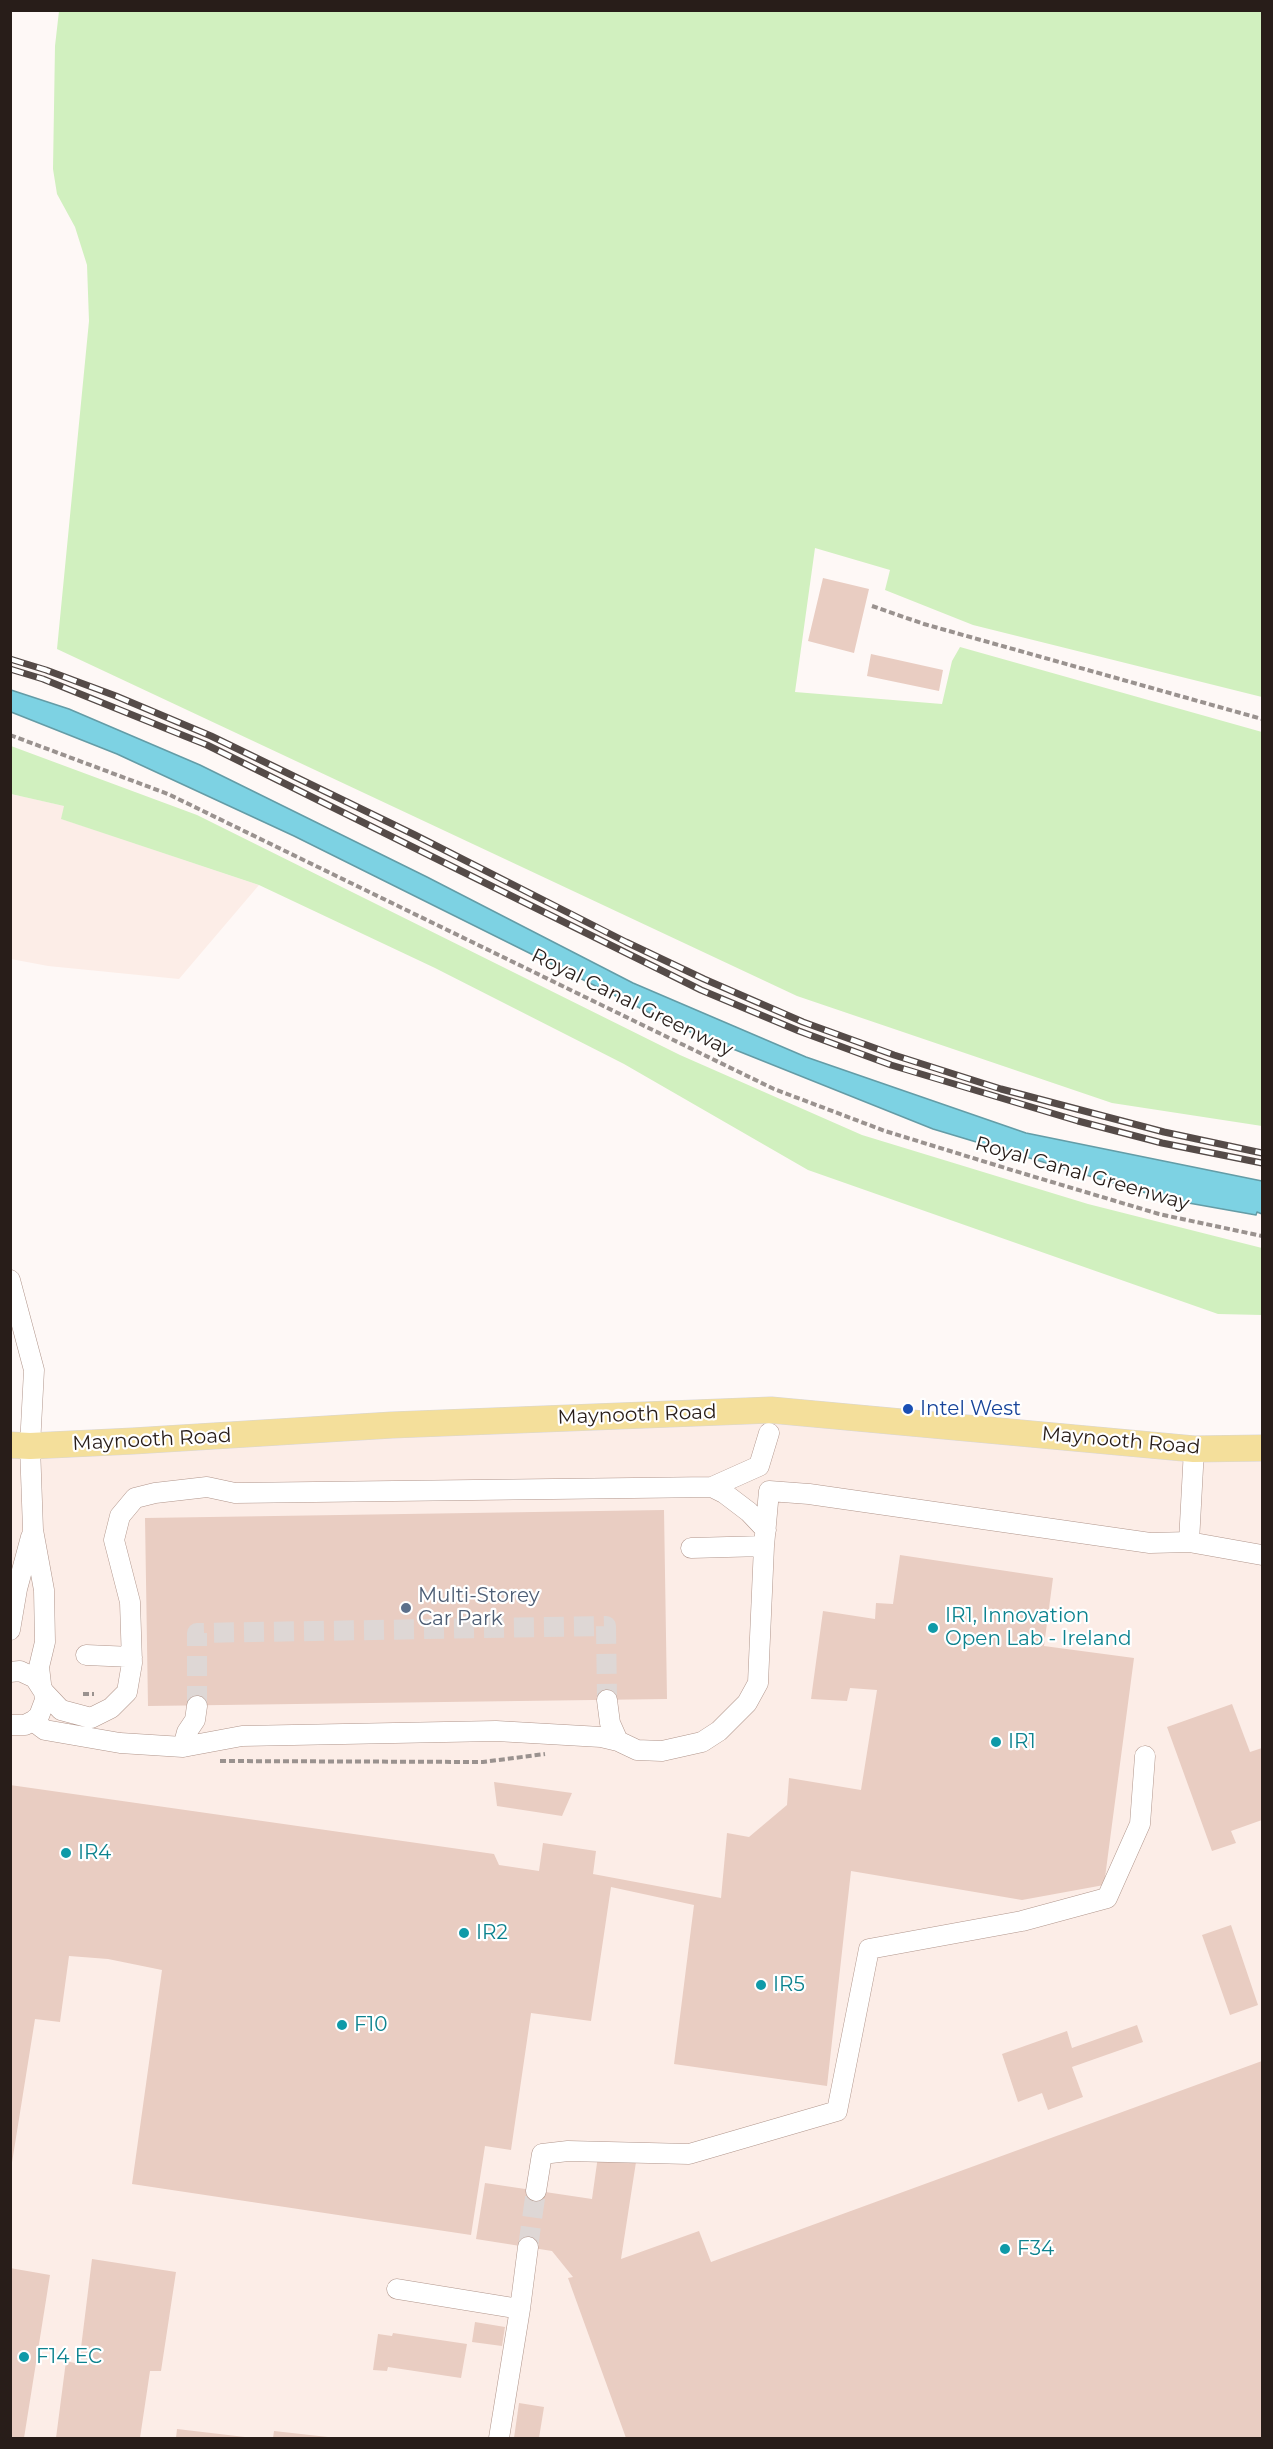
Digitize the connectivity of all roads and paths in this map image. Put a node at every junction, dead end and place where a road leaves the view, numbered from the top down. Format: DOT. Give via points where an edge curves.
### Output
graph roads {
  1 [pos="872,606"];
  2 [pos="1263,719"];
  3 [pos="10,735"];
  4 [pos="1263,1236"];
  5 [pos="10,1280"];
  6 [pos="20,1446"];
  7 [pos="1263,1448"];
  8 [pos="1194,1449"];
  9 [pos="712,1487"];
  10 [pos="769,1491"];
  11 [pos="33,1530"];
  12 [pos="765,1538"];
  13 [pos="1189,1542"];
  14 [pos="691,1548"];
  15 [pos="1263,1556"];
  16 [pos="10,1630"];
  17 [pos="86,1654"];
  18 [pos="132,1658"];
  19 [pos="10,1672"];
  20 [pos="43,1688"];
  21 [pos="607,1700"];
  22 [pos="197,1706"];
  23 [pos="33,1721"];
  24 [pos="10,1725"];
  25 [pos="618,1741"];
  26 [pos="183,1747"];
  27 [pos="1145,1756"];
  28 [pos="536,2191"];
  29 [pos="528,2247"];
  30 [pos="397,2289"];
  31 [pos="520,2309"];
  32 [pos="499,2439"];
  1 -- 2 [label="path"];
  3 -- 4 [label="path, Royal Canal Greenway" via="168,794 774,1089 885,1131 1159,1214"];
  5 -- 6 [label="street" via="34,1370"];
  6 -- 8 [label="main road, Maynooth Road" via="392,1425 771,1410"];
  6 -- 11 [label="street"];
  7 -- 8 [label="main road, Maynooth Road"];
  8 -- 13 [label="street"];
  9 -- 10 [label="street" via="759,1466 769,1427"];
  9 -- 12 [label="street" via="749,1512"];
  9 -- 18 [label="street" via="234,1493 207,1487 135,1498 120,1516 114,1540 130,1602"];
  10 -- 12 [label="street"];
  10 -- 13 [label="street" via="1150,1543"];
  11 -- 16 [label="street"];
  11 -- 20 [label="street" via="44,1590 45,1642 39,1667"];
  12 -- 14 [label="street"];
  12 -- 25 [label="street" via="758,1683 747,1703 719,1731 684,1748 637,1750"];
  13 -- 15 [label="street"];
  17 -- 18 [label="street"];
  18 -- 20 [label="street" via="127,1692 111,1708 91,1718 61,1710"];
  19 -- 20 [label="street" via="28,1673"];
  20 -- 23 [label="street" via="43,1708"];
  21 -- 25 [label="street" via="610,1723"];
  22 -- 26 [label="street"];
  23 -- 24 [label="street"];
  23 -- 26 [label="street" via="45,1730 120,1743"];
  25 -- 26 [label="street" via="495,1731 242,1736"];
  27 -- 28 [label="street" via="1140,1824 1107,1898 1022,1921 869,1949 837,2111 689,2154 542,2154"];
  29 -- 31 [label="street"];
  30 -- 31 [label="street"];
  31 -- 32 [label="street"];
}
